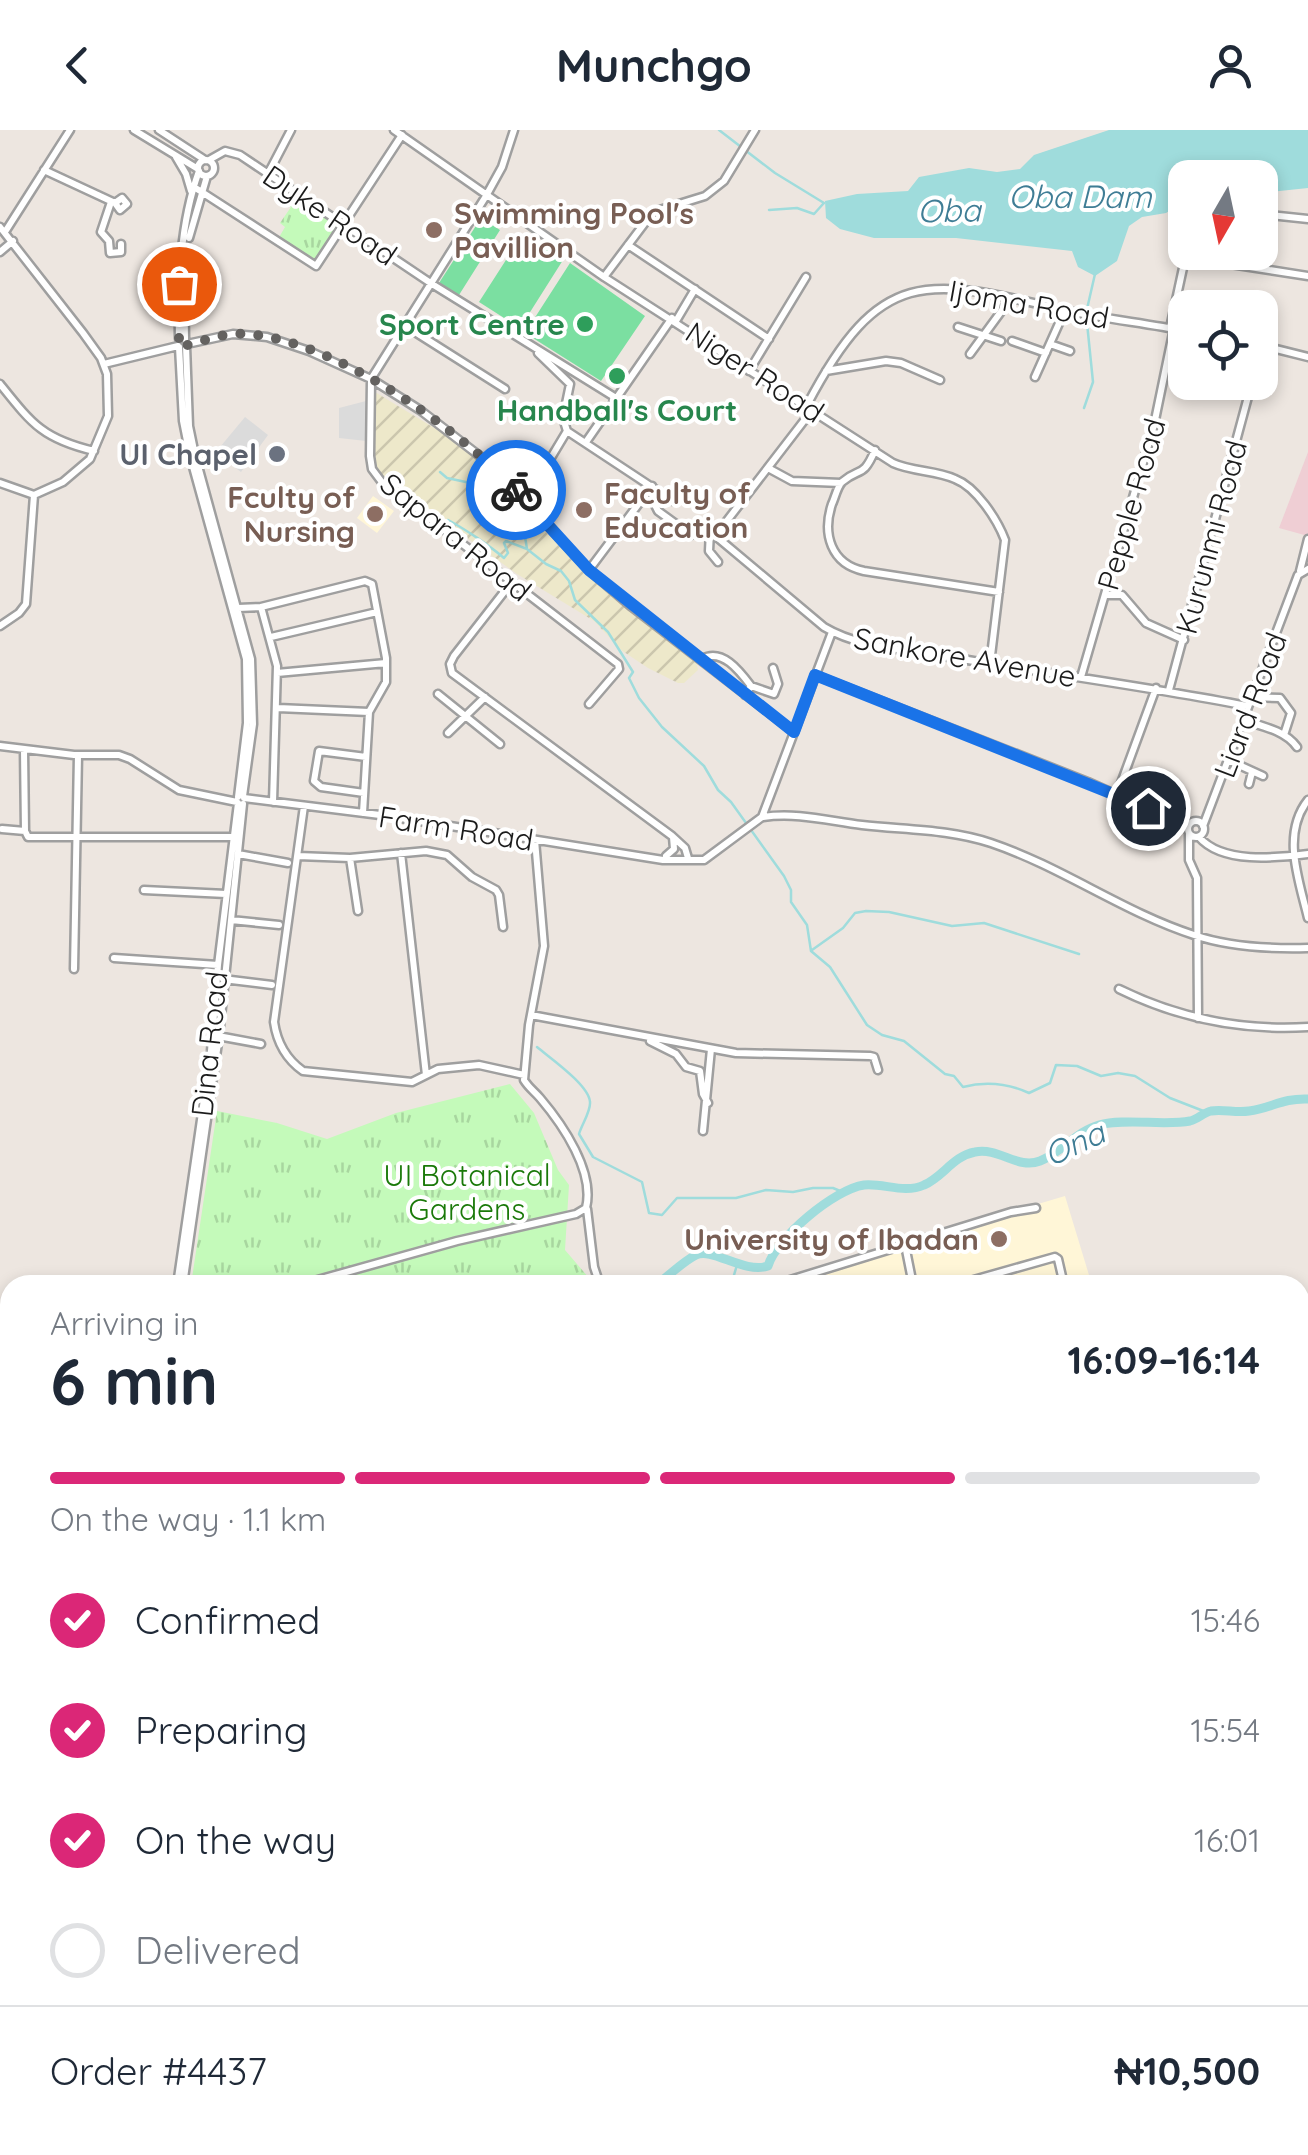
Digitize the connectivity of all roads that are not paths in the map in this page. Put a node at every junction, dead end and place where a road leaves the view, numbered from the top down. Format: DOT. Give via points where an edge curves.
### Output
graph roads {
  1 [pos="70,130"];
  2 [pos="134,130"];
  3 [pos="160,130"];
  4 [pos="291,130"];
  5 [pos="394,130"];
  6 [pos="514,130"];
  7 [pos="755,130"];
  8 [pos="402,135"];
  9 [pos="175,156"];
  10 [pos="209,162"];
  11 [pos="44,170"];
  12 [pos="199,170"];
  13 [pos="268,174"];
  14 [pos="208,176"];
  15 [pos="195,191"];
  16 [pos="486,196"];
  17 [pos="1278,216"];
  18 [pos="1308,220"];
  19 [pos="344,224"];
  20 [pos="2,229"];
  21 [pos="12,242"];
  22 [pos="121,244"];
  23 [pos="628,245"];
  24 [pos="0,252"];
  25 [pos="1273,270"];
  26 [pos="604,276"];
  27 [pos="1308,276"];
  28 [pos="806,277"];
  29 [pos="432,284"];
  30 [pos="695,289"];
  31 [pos="1012,297"];
  32 [pos="1065,310"];
  33 [pos="674,320"];
  34 [pos="404,325"];
  35 [pos="958,327"];
  36 [pos="1168,327"];
  37 [pos="985,336"];
  38 [pos="769,339"];
  39 [pos="1000,341"];
  40 [pos="1012,341"];
  41 [pos="182,343"];
  42 [pos="529,344"];
  43 [pos="1050,344"];
  44 [pos="1168,350"];
  45 [pos="1278,350"];
  46 [pos="1070,351"];
  47 [pos="1046,353"];
  48 [pos="970,354"];
  49 [pos="1308,356"];
  50 [pos="104,364"];
  51 [pos="749,371"];
  52 [pos="825,371"];
  53 [pos="1035,376"];
  54 [pos="370,379"];
  55 [pos="940,380"];
  56 [pos="0,384"];
  57 [pos="505,388"];
  58 [pos="616,398"];
  59 [pos="1247,400"];
  60 [pos="810,407"];
  61 [pos="568,431"];
  62 [pos="586,442"];
  63 [pos="874,450"];
  64 [pos="94,451"];
  65 [pos="768,468"];
  66 [pos="842,482"];
  67 [pos="0,483"];
  68 [pos="656,489"];
  69 [pos="34,495"];
  70 [pos="674,501"];
  71 [pos="538,509"];
  72 [pos="713,533"];
  73 [pos="1308,539"];
  74 [pos="718,562"];
  75 [pos="589,570"];
  76 [pos="1304,571"];
  77 [pos="512,583"];
  78 [pos="999,592"];
  79 [pos="1105,595"];
  80 [pos="261,606"];
  81 [pos="236,608"];
  82 [pos="377,612"];
  83 [pos="0,626"];
  84 [pos="832,632"];
  85 [pos="271,637"];
  86 [pos="1184,640"];
  87 [pos="702,659"];
  88 [pos="386,663"];
  89 [pos="990,664"];
  90 [pos="774,668"];
  91 [pos="277,673"];
  92 [pos="815,675"];
  93 [pos="1080,677"];
  94 [pos="751,686"];
  95 [pos="1156,688"];
  96 [pos="1168,690"];
  97 [pos="438,694"];
  98 [pos="745,695"];
  99 [pos="484,697"];
  100 [pos="1252,697"];
  101 [pos="589,704"];
  102 [pos="1247,706"];
  103 [pos="278,708"];
  104 [pos="369,712"];
  105 [pos="463,716"];
  106 [pos="1242,720"];
  107 [pos="794,732"];
  108 [pos="448,733"];
  109 [pos="1284,735"];
  110 [pos="500,744"];
  111 [pos="0,746"];
  112 [pos="1297,747"];
  113 [pos="24,750"];
  114 [pos="78,755"];
  115 [pos="366,757"];
  116 [pos="1228,760"];
  117 [pos="1252,772"];
  118 [pos="1263,776"];
  119 [pos="1249,784"];
  120 [pos="364,793"];
  121 [pos="1117,794"];
  122 [pos="771,797"];
  123 [pos="241,800"];
  124 [pos="1308,800"];
  125 [pos="273,802"];
  126 [pos="304,806"];
  127 [pos="768,807"];
  128 [pos="363,813"];
  129 [pos="783,814"];
  130 [pos="762,818"];
  131 [pos="1203,826"];
  132 [pos="2,830"];
  133 [pos="25,831"];
  134 [pos="1192,835"];
  135 [pos="672,836"];
  136 [pos="233,837"];
  137 [pos="76,839"];
  138 [pos="535,840"];
  139 [pos="238,854"];
  140 [pos="401,854"];
  141 [pos="1308,854"];
  142 [pos="712,855"];
  143 [pos="298,856"];
  144 [pos="666,856"];
  145 [pos="1294,856"];
  146 [pos="653,857"];
  147 [pos="350,858"];
  148 [pos="688,858"];
  149 [pos="288,863"];
  150 [pos="144,890"];
  151 [pos="226,894"];
  152 [pos="358,911"];
  153 [pos="1308,918"];
  154 [pos="230,920"];
  155 [pos="279,926"];
  156 [pos="503,927"];
  157 [pos="1197,936"];
  158 [pos="1308,948"];
  159 [pos="114,958"];
  160 [pos="218,965"];
  161 [pos="74,969"];
  162 [pos="224,979"];
  163 [pos="272,985"];
  164 [pos="1119,989"];
  165 [pos="531,1015"];
  166 [pos="1198,1018"];
  167 [pos="1308,1027"];
  168 [pos="216,1036"];
  169 [pos="644,1038"];
  170 [pos="261,1044"];
  171 [pos="711,1049"];
  172 [pos="878,1070"];
  173 [pos="426,1075"];
  174 [pos="524,1075"];
  175 [pos="708,1103"];
  176 [pos="703,1131"];
  177 [pos="586,1208"];
  178 [pos="1036,1208"];
  179 [pos="905,1245"];
  180 [pos="997,1274"];
  181 [pos="181,1275"];
  182 [pos="332,1275"];
  183 [pos="596,1275"];
  184 [pos="807,1275"];
  185 [pos="911,1275"];
  186 [pos="993,1275"];
  187 [pos="1062,1275"];
  1 -- 11 [label="street"];
  2 -- 9 [label="street"];
  3 -- 10 [label="street"];
  4 -- 13 [label="street"];
  5 -- 8 [label="street, Niger Road"];
  6 -- 16 [label="street"];
  7 -- 23 [label="street" via="724,181 704,196 653,212"];
  8 -- 16 [label="street, Niger Road"];
  8 -- 19 [label="street"];
  9 -- 12 [label="street"];
  9 -- 15 [label="street"];
  10 -- 12 [label="street"];
  10 -- 13 [label="street, Dyke Road" via="224,151"];
  10 -- 14 [label="street"];
  11 -- 20 [label="street"];
  11 -- 22 [label="street" via="113,202 101,232 110,252 121,252"];
  12 -- 14 [label="street"];
  12 -- 15 [label="street"];
  13 -- 19 [label="street, Dyke Road"];
  14 -- 15 [label="street"];
  15 -- 19 [label="street" via="313,266"];
  15 -- 41 [label="street"];
  16 -- 26 [label="street, Niger Road"];
  16 -- 29 [label="street"];
  17 -- 18 [label="street"];
  19 -- 29 [label="street, Dyke Road"];
  20 -- 21 [label="street"];
  21 -- 24 [label="street"];
  21 -- 50 [label="street"];
  23 -- 26 [label="street"];
  23 -- 30 [label="street"];
  25 -- 27 [label="street"];
  26 -- 33 [label="street, Niger Road"];
  28 -- 38 [label="street"];
  29 -- 34 [label="street"];
  29 -- 42 [label="street, Dyke Road"];
  30 -- 33 [label="street"];
  30 -- 38 [label="street"];
  31 -- 32 [label="street, Ijoma Road"];
  31 -- 37 [label="street"];
  31 -- 52 [label="street, Ijoma Road" via="938,287 910,291 869,315"];
  32 -- 36 [label="street, Ijoma Road"];
  32 -- 43 [label="street"];
  33 -- 51 [label="street, Niger Road"];
  33 -- 58 [label="street"];
  34 -- 54 [label="street"];
  34 -- 57 [label="street"];
  35 -- 37 [label="street"];
  37 -- 39 [label="street"];
  37 -- 48 [label="street"];
  38 -- 51 [label="street"];
  40 -- 47 [label="street"];
  41 -- 50 [label="street"];
  41 -- 54 [label="street" via="267,337"];
  41 -- 81 [label="street" via="190,456"];
  42 -- 58 [label="street"];
  42 -- 61 [label="street" via="570,384 563,423"];
  43 -- 46 [label="street"];
  43 -- 47 [label="street"];
  44 -- 79 [label="street, Pepple Road" via="1154,425"];
  45 -- 49 [label="street"];
  47 -- 53 [label="street"];
  50 -- 64 [label="street" via="109,410"];
  51 -- 60 [label="street, Niger Road"];
  52 -- 55 [label="street" via="901,362"];
  52 -- 60 [label="street, Ijoma Road"];
  54 -- 71 [label="street" via="477,452"];
  54 -- 77 [label="street, Sapara Road" via="374,472"];
  56 -- 64 [label="street" via="42,432"];
  58 -- 62 [label="street"];
  59 -- 86 [label="street, Kurunmi Road"];
  60 -- 63 [label="street, Niger Road"];
  60 -- 65 [label="street, Ijoma Road"];
  61 -- 62 [label="street"];
  61 -- 71 [label="street" via="534,486"];
  62 -- 68 [label="street"];
  63 -- 66 [label="street" via="868,466"];
  63 -- 78 [label="street, Niger Road" via="906,469 957,479 970,489 1005,540"];
  64 -- 69 [label="street" via="80,471"];
  65 -- 66 [label="street" via="792,481"];
  65 -- 72 [label="street, Ijoma Road"];
  66 -- 78 [label="street" via="826,523 844,564"];
  67 -- 69 [label="street"];
  68 -- 70 [label="street"];
  68 -- 72 [label="street" via="658,511 691,535 702,527"];
  68 -- 75 [label="street"];
  69 -- 83 [label="street" via="26,604"];
  71 -- 75 [label="street"];
  72 -- 74 [label="street" via="709,550"];
  72 -- 84 [label="street, Sankore Avenue"];
  73 -- 76 [label="street, Liard Road"];
  75 -- 87 [label="street"];
  76 -- 100 [label="street, Liard Road"];
  77 -- 99 [label="street" via="450,664 452,673"];
  77 -- 101 [label="street, Sapara Road" via="620,666"];
  78 -- 89 [label="street, Niger Road"];
  79 -- 86 [label="street" via="1122,595 1146,623"];
  79 -- 93 [label="street, Pepple Road"];
  80 -- 81 [label="street"];
  80 -- 82 [label="street" via="365,581 372,584"];
  80 -- 85 [label="street"];
  81 -- 123 [label="street" via="248,690"];
  82 -- 85 [label="street"];
  82 -- 88 [label="street"];
  84 -- 89 [label="street, Sankore Avenue"];
  84 -- 92 [label="street"];
  85 -- 91 [label="street"];
  86 -- 96 [label="street, Kurunmi Road"];
  87 -- 94 [label="street" via="719,655"];
  87 -- 98 [label="street"];
  88 -- 91 [label="street"];
  88 -- 104 [label="street" via="386,682"];
  89 -- 93 [label="street, Sankore Avenue"];
  90 -- 94 [label="street" via="774,694"];
  91 -- 103 [label="street"];
  92 -- 107 [label="street"];
  92 -- 121 [label="street"];
  93 -- 95 [label="street, Sankore Avenue"];
  94 -- 98 [label="street"];
  95 -- 96 [label="street, Sankore Avenue"];
  95 -- 121 [label="street"];
  96 -- 102 [label="street, Sankore Avenue"];
  97 -- 105 [label="street"];
  98 -- 107 [label="street"];
  99 -- 105 [label="street"];
  99 -- 135 [label="street"];
  100 -- 102 [label="street, Liard Road"];
  100 -- 109 [label="street" via="1286,704 1291,712"];
  102 -- 106 [label="street, Liard Road"];
  103 -- 104 [label="street"];
  103 -- 125 [label="street"];
  104 -- 115 [label="street"];
  105 -- 108 [label="street"];
  105 -- 110 [label="street"];
  106 -- 109 [label="street"];
  106 -- 116 [label="street, Liard Road"];
  107 -- 122 [label="street"];
  109 -- 112 [label="street"];
  111 -- 113 [label="street"];
  113 -- 114 [label="street"];
  113 -- 133 [label="street"];
  114 -- 123 [label="street" via="130,759 179,790"];
  114 -- 137 [label="street"];
  115 -- 120 [label="street"];
  115 -- 120 [label="street" via="319,751 314,781"];
  116 -- 117 [label="street"];
  116 -- 131 [label="street, Liard Road"];
  117 -- 118 [label="street"];
  117 -- 119 [label="street"];
  120 -- 128 [label="street"];
  121 -- 134 [label="street"];
  122 -- 127 [label="street"];
  122 -- 129 [label="street"];
  123 -- 125 [label="street, Farm Road"];
  123 -- 136 [label="street, Dina Road"];
  123 -- 139 [label="street, Dina Road"];
  124 -- 145 [label="street" via="1297,820"];
  125 -- 126 [label="street, Farm Road"];
  126 -- 128 [label="street, Farm Road"];
  126 -- 143 [label="street"];
  127 -- 129 [label="street"];
  127 -- 130 [label="street"];
  128 -- 138 [label="street, Farm Road"];
  129 -- 130 [label="street"];
  129 -- 157 [label="street" via="990,843"];
  130 -- 142 [label="street"];
  131 -- 134 [label="street, Liard Road"];
  131 -- 134 [label="street" via="1194,822"];
  132 -- 133 [label="street"];
  133 -- 137 [label="street"];
  134 -- 145 [label="street" via="1229,853"];
  134 -- 157 [label="street"];
  135 -- 144 [label="street" via="674,849"];
  135 -- 148 [label="street"];
  136 -- 137 [label="street"];
  136 -- 151 [label="street, Dina Road"];
  137 -- 161 [label="street"];
  138 -- 146 [label="street, Farm Road"];
  138 -- 165 [label="street" via="544,946"];
  139 -- 149 [label="street"];
  139 -- 154 [label="street, Dina Road"];
  140 -- 147 [label="street"];
  140 -- 156 [label="street" via="426,851 456,861 496,890"];
  140 -- 173 [label="street"];
  141 -- 145 [label="street"];
  142 -- 146 [label="street, Farm Road" via="694,862"];
  142 -- 148 [label="street, Farm Road"];
  143 -- 147 [label="street"];
  143 -- 173 [label="street" via="274,1022 282,1049 303,1071 412,1082"];
  144 -- 146 [label="street, Farm Road"];
  144 -- 148 [label="street, Farm Road"];
  145 -- 153 [label="street"];
  147 -- 152 [label="street"];
  150 -- 151 [label="street"];
  151 -- 160 [label="street, Dina Road"];
  154 -- 155 [label="street"];
  154 -- 162 [label="street, Dina Road"];
  157 -- 158 [label="street"];
  157 -- 166 [label="street"];
  159 -- 160 [label="street"];
  160 -- 168 [label="street, Dina Road"];
  162 -- 163 [label="street"];
  162 -- 168 [label="street, Dina Road"];
  164 -- 166 [label="street"];
  165 -- 169 [label="street"];
  165 -- 174 [label="street"];
  166 -- 167 [label="street"];
  168 -- 170 [label="street"];
  168 -- 181 [label="street, Dina Road"];
  169 -- 171 [label="street"];
  169 -- 175 [label="street" via="700,1071"];
  171 -- 172 [label="street" via="870,1056"];
  171 -- 175 [label="street"];
  173 -- 174 [label="street" via="479,1065"];
  174 -- 177 [label="street" via="578,1158 589,1189"];
  175 -- 176 [label="street"];
  177 -- 182 [label="street"];
  177 -- 183 [label="street"];
  178 -- 179 [label="street"];
  179 -- 184 [label="street"];
  179 -- 185 [label="street"];
  180 -- 186 [label="street"];
  180 -- 187 [label="street" via="1055,1258"];
}
